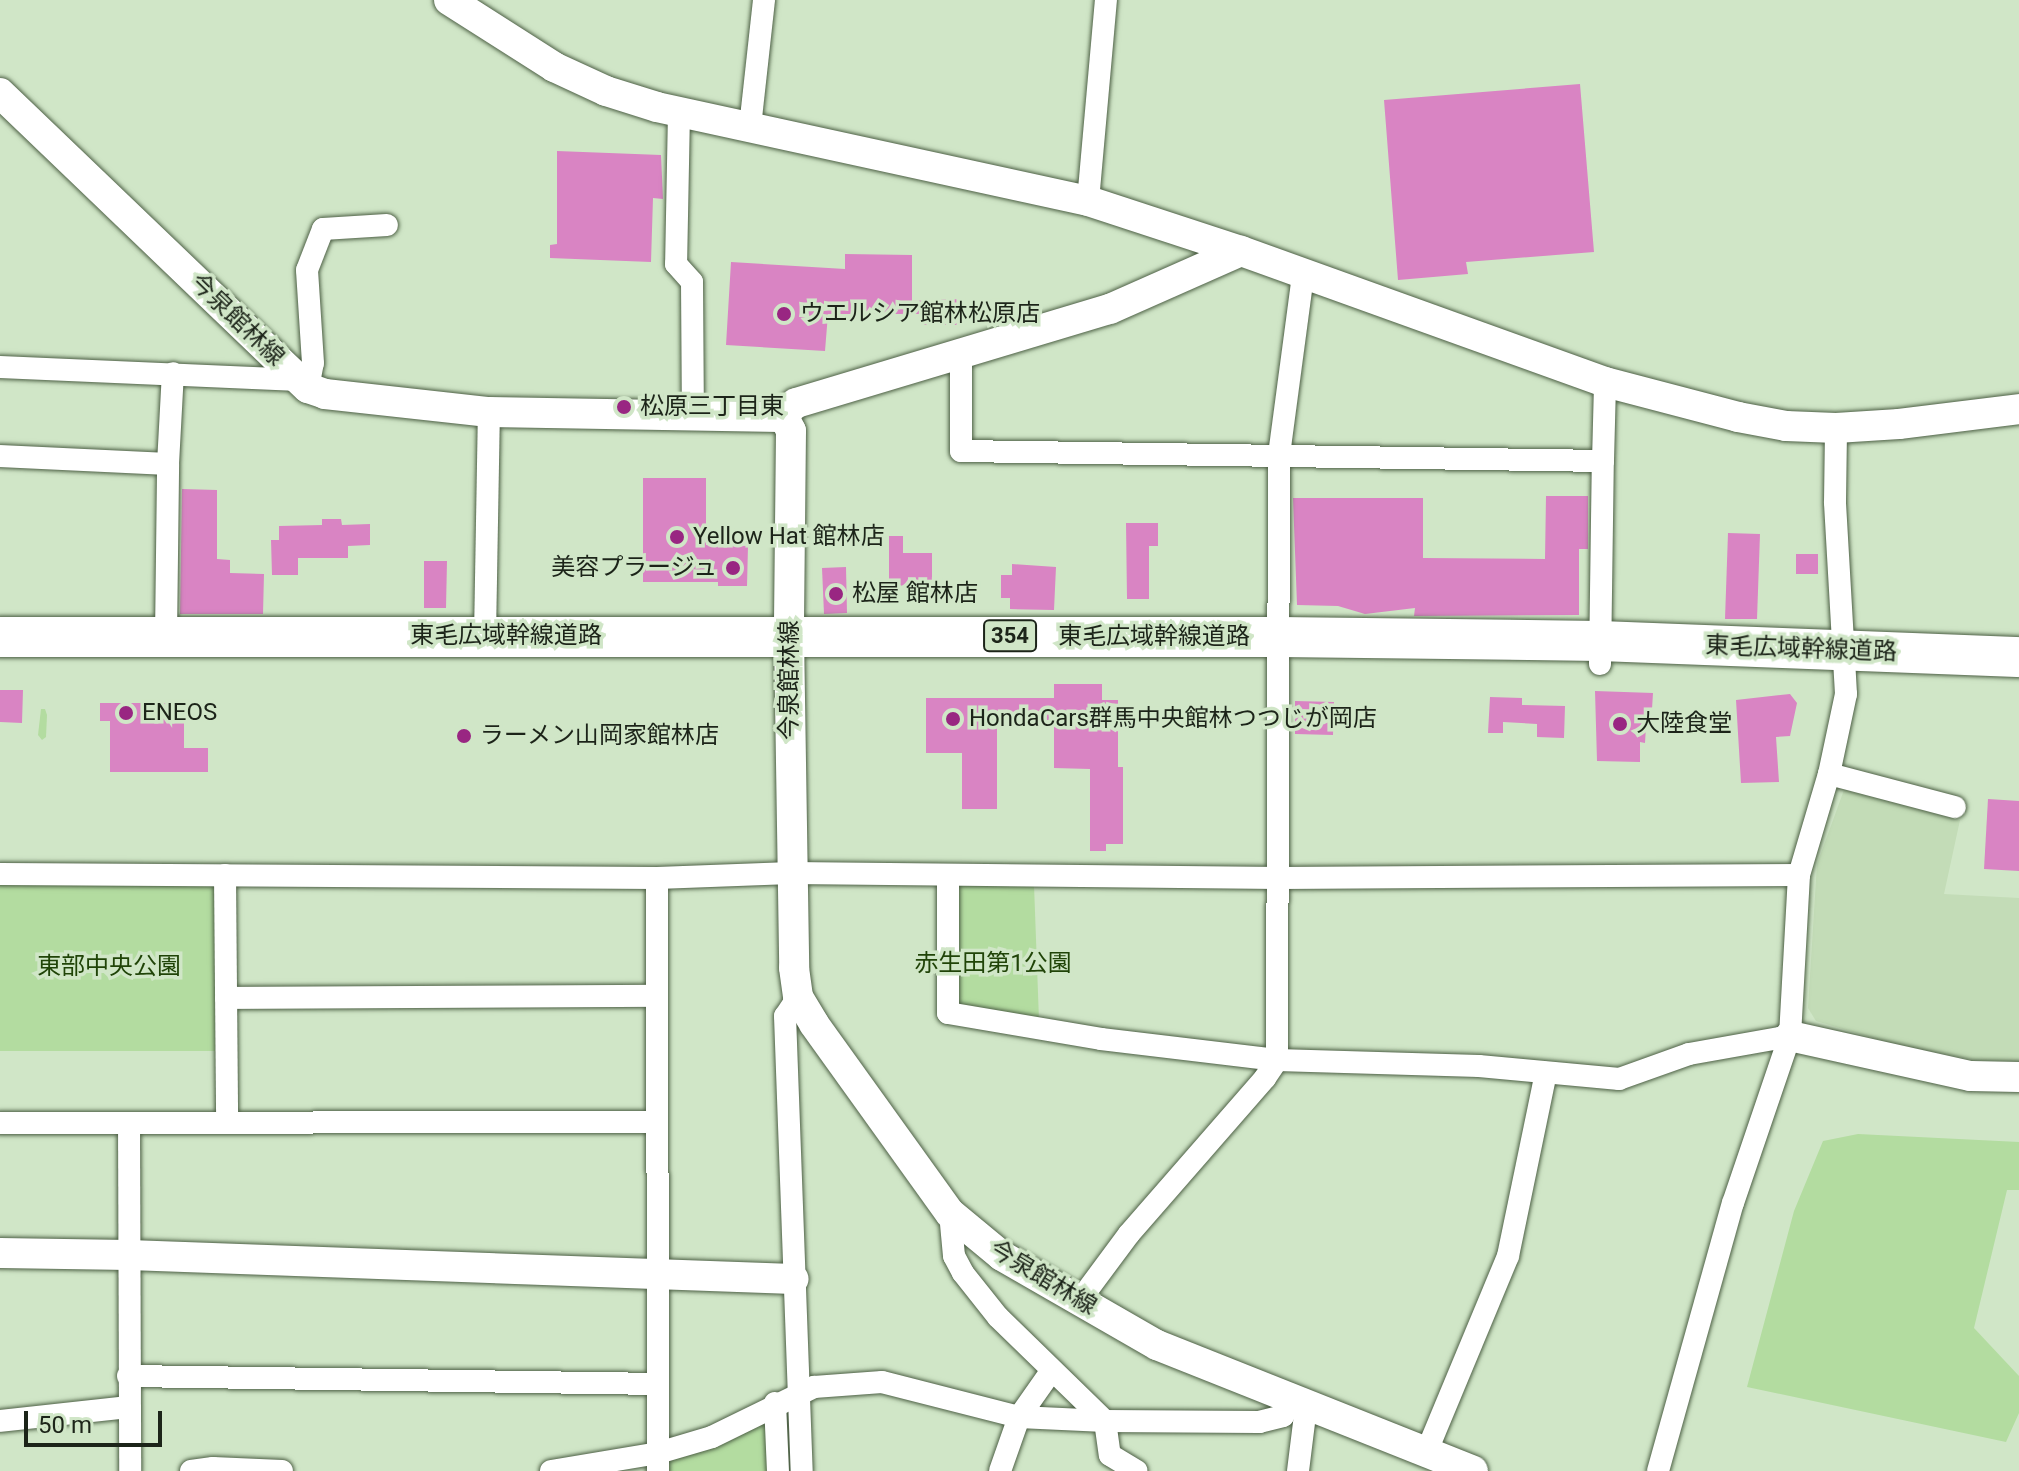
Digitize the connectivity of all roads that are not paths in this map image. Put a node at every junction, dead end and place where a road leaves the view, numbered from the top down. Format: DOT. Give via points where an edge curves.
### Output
graph roads {
  1 [pos="449,0"];
  2 [pos="764,0"];
  3 [pos="1106,0"];
  4 [pos="0,93"];
  5 [pos="679,112"];
  6 [pos="750,127"];
  7 [pos="1088,201"];
  8 [pos="387,225"];
  9 [pos="1241,251"];
  10 [pos="1303,275"];
  11 [pos="961,352"];
  12 [pos="0,367"];
  13 [pos="173,373"];
  14 [pos="1605,382"];
  15 [pos="303,384"];
  16 [pos="2019,409"];
  17 [pos="489,412"];
  18 [pos="693,417"];
  19 [pos="780,417"];
  20 [pos="1836,428"];
  21 [pos="1279,455"];
  22 [pos="0,456"];
  23 [pos="1603,461"];
  24 [pos="168,464"];
  25 [pos="485,636"];
  26 [pos="0,637"];
  27 [pos="166,637"];
  28 [pos="789,648"];
  29 [pos="1279,649"];
  30 [pos="1600,653"];
  31 [pos="2019,657"];
  32 [pos="0,661"];
  33 [pos="1844,661"];
  34 [pos="2019,679"];
  35 [pos="1829,774"];
  36 [pos="1955,807"];
  37 [pos="791,873"];
  38 [pos="0,874"];
  39 [pos="225,875"];
  40 [pos="1799,875"];
  41 [pos="948,877"];
  42 [pos="657,878"];
  43 [pos="1279,878"];
  44 [pos="657,996"];
  45 [pos="798,997"];
  46 [pos="226,998"];
  47 [pos="1790,1036"];
  48 [pos="1277,1060"];
  49 [pos="1546,1073"];
  50 [pos="2019,1077"];
  51 [pos="227,1121"];
  52 [pos="657,1122"];
  53 [pos="0,1123"];
  54 [pos="129,1123"];
  55 [pos="950,1213"];
  56 [pos="0,1253"];
  57 [pos="129,1255"];
  58 [pos="658,1272"];
  59 [pos="794,1279"];
  60 [pos="1080,1300"];
  61 [pos="1052,1370"];
  62 [pos="128,1376"];
  63 [pos="658,1384"];
  64 [pos="798,1394"];
  65 [pos="775,1403"];
  66 [pos="1298,1404"];
  67 [pos="129,1407"];
  68 [pos="1019,1417"];
  69 [pos="0,1421"];
  70 [pos="1105,1421"];
  71 [pos="1426,1453"];
  72 [pos="658,1462"];
  73 [pos="130,1471"];
  74 [pos="191,1471"];
  75 [pos="282,1471"];
  76 [pos="551,1471"];
  77 [pos="778,1471"];
  78 [pos="802,1471"];
  79 [pos="1000,1471"];
  80 [pos="1137,1471"];
  81 [pos="1298,1471"];
  82 [pos="1473,1471"];
  83 [pos="1658,1471"];
  1 -- 5 [label="street" via="554,67 606,91"];
  2 -- 6 [label="street"];
  3 -- 7 [label="street"];
  4 -- 15 [label="street, 今泉館林線"];
  5 -- 6 [label="street"];
  5 -- 18 [label="street" via="676,264 692,282"];
  6 -- 7 [label="street"];
  7 -- 9 [label="street"];
  8 -- 15 [label="street" via="323,229 307,270 313,363"];
  9 -- 10 [label="street"];
  9 -- 11 [label="street" via="1110,309"];
  10 -- 14 [label="street"];
  10 -- 21 [label="street"];
  11 -- 19 [label="street" via="796,403"];
  11 -- 21 [label="street" via="961,451"];
  12 -- 13 [label="street"];
  13 -- 15 [label="street"];
  13 -- 24 [label="street"];
  14 -- 20 [label="street" via="1738,417"];
  14 -- 23 [label="street"];
  15 -- 17 [label="street" via="325,394"];
  16 -- 20 [label="street"];
  17 -- 18 [label="street"];
  17 -- 25 [label="street"];
  18 -- 19 [label="street"];
  19 -- 28 [label="street, 今泉館林線" via="791,431"];
  20 -- 33 [label="street"];
  21 -- 23 [label="street"];
  21 -- 29 [label="street"];
  22 -- 24 [label="street"];
  23 -- 30 [label="street"];
  24 -- 27 [label="street"];
  25 -- 27 [label="highway, 東毛広域幹線道路 / 354"];
  25 -- 28 [label="highway, 東毛広域幹線道路 / 354"];
  26 -- 27 [label="highway, 東毛広域幹線道路 / 354"];
  28 -- 29 [label="highway, 東毛広域幹線道路 / 354"];
  28 -- 32 [label="highway, 東毛広域幹線道路 / 354"];
  28 -- 37 [label="street, 今泉館林線"];
  29 -- 30 [label="highway, 東毛広域幹線道路 / 354"];
  29 -- 43 [label="street"];
  30 -- 33 [label="highway, 東毛広域幹線道路 / 354"];
  31 -- 33 [label="highway, 東毛広域幹線道路 / 354"];
  33 -- 34 [label="highway, 東毛広域幹線道路 / 354"];
  33 -- 35 [label="street"];
  35 -- 36 [label="street"];
  35 -- 40 [label="street"];
  37 -- 41 [label="street"];
  37 -- 42 [label="street"];
  37 -- 45 [label="street, 今泉館林線"];
  38 -- 39 [label="street"];
  39 -- 42 [label="street"];
  39 -- 46 [label="street"];
  40 -- 43 [label="street"];
  40 -- 47 [label="street"];
  41 -- 43 [label="street"];
  41 -- 48 [label="street" via="948,1013 1101,1039"];
  42 -- 44 [label="street"];
  43 -- 48 [label="street"];
  44 -- 46 [label="street"];
  44 -- 52 [label="street"];
  45 -- 55 [label="street, 今泉館林線"];
  45 -- 59 [label="street" via="785,1016"];
  46 -- 51 [label="street"];
  47 -- 49 [label="street" via="1689,1054 1619,1079"];
  47 -- 50 [label="street" via="1971,1076"];
  47 -- 83 [label="street" via="1733,1203"];
  48 -- 49 [label="street"];
  48 -- 60 [label="street" via="1129,1234"];
  49 -- 71 [label="street" via="1508,1256"];
  51 -- 52 [label="street"];
  51 -- 54 [label="street"];
  52 -- 58 [label="street"];
  53 -- 54 [label="street"];
  54 -- 57 [label="street"];
  55 -- 60 [label="street, 今泉館林線" via="1002,1256"];
  55 -- 61 [label="street" via="954,1256 963,1273"];
  56 -- 57 [label="street"];
  57 -- 58 [label="street"];
  57 -- 62 [label="street"];
  58 -- 59 [label="street"];
  58 -- 63 [label="street"];
  59 -- 64 [label="street"];
  60 -- 66 [label="street, 今泉館林線" via="1157,1345"];
  61 -- 68 [label="street"];
  61 -- 70 [label="street"];
  62 -- 63 [label="street"];
  62 -- 67 [label="street"];
  63 -- 72 [label="street"];
  64 -- 65 [label="street"];
  64 -- 68 [label="street" via="814,1387 882,1382"];
  64 -- 78 [label="street"];
  65 -- 72 [label="street"];
  65 -- 77 [label="street"];
  66 -- 70 [label="street" via="1283,1416 1259,1422"];
  66 -- 71 [label="street, 今泉館林線"];
  66 -- 81 [label="street"];
  67 -- 69 [label="street"];
  67 -- 73 [label="street"];
  68 -- 70 [label="street"];
  68 -- 79 [label="street"];
  70 -- 80 [label="street" via="1110,1455"];
  71 -- 82 [label="street, 今泉館林線"];
  72 -- 76 [label="street"];
  74 -- 75 [label="street"];
}
